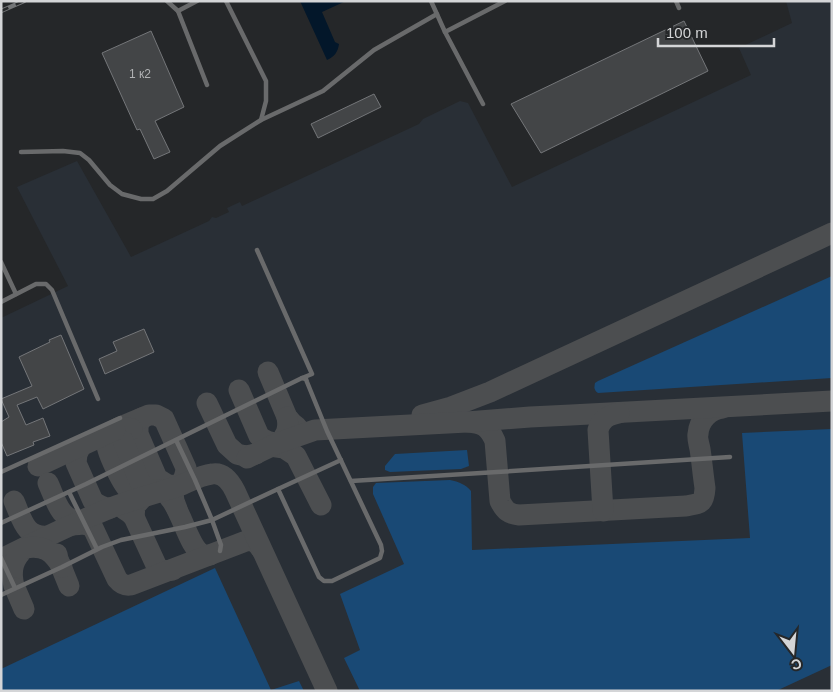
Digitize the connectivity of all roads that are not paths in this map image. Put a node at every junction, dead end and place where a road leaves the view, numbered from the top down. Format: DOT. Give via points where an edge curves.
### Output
graph roads {
  1 [pos="166,1"];
  2 [pos="197,1"];
  3 [pos="226,1"];
  4 [pos="431,1"];
  5 [pos="505,1"];
  6 [pos="676,1"];
  7 [pos="679,8"];
  8 [pos="178,11"];
  9 [pos="437,14"];
  10 [pos="445,32"];
  11 [pos="207,86"];
  12 [pos="483,104"];
  13 [pos="261,120"];
  14 [pos="21,152"];
  15 [pos="257,250"];
  16 [pos="1,262"];
  17 [pos="16,294"];
  18 [pos="1,302"];
  19 [pos="302,378"];
  20 [pos="98,399"];
  21 [pos="120,418"];
  22 [pos="176,440"];
  23 [pos="730,457"];
  24 [pos="341,460"];
  25 [pos="1,472"];
  26 [pos="351,480"];
  27 [pos="278,489"];
  28 [pos="69,492"];
  29 [pos="212,520"];
  30 [pos="1,523"];
  31 [pos="97,549"];
  32 [pos="220,551"];
  33 [pos="1,558"];
  34 [pos="15,588"];
  35 [pos="1,595"];
  1 -- 8 [label="lane"];
  2 -- 8 [label="lane"];
  3 -- 13 [label="lane" via="266,81"];
  4 -- 9 [label="lane"];
  5 -- 10 [label="lane"];
  6 -- 7 [label="lane"];
  8 -- 11 [label="lane"];
  9 -- 10 [label="lane"];
  9 -- 13 [label="lane" via="374,50 323,91"];
  10 -- 12 [label="lane"];
  13 -- 14 [label="lane" via="220,146 153,199 122,194 110,186 80,152"];
  15 -- 19 [label="lane" via="312,374"];
  16 -- 17 [label="lane"];
  17 -- 18 [label="lane"];
  17 -- 20 [label="lane" via="36,284 46,284 52,290"];
  19 -- 22 [label="lane"];
  19 -- 24 [label="lane" via="306,379"];
  21 -- 25 [label="lane"];
  22 -- 28 [label="lane"];
  22 -- 29 [label="lane"];
  23 -- 26 [label="lane"];
  24 -- 26 [label="lane"];
  24 -- 27 [label="lane"];
  26 -- 27 [label="lane" via="382,551 380,558 332,581 319,577"];
  27 -- 29 [label="lane"];
  28 -- 30 [label="lane"];
  28 -- 31 [label="lane"];
  29 -- 31 [label="lane" via="121,540"];
  29 -- 32 [label="lane"];
  31 -- 34 [label="lane"];
  33 -- 34 [label="lane"];
  34 -- 35 [label="lane"];
}
